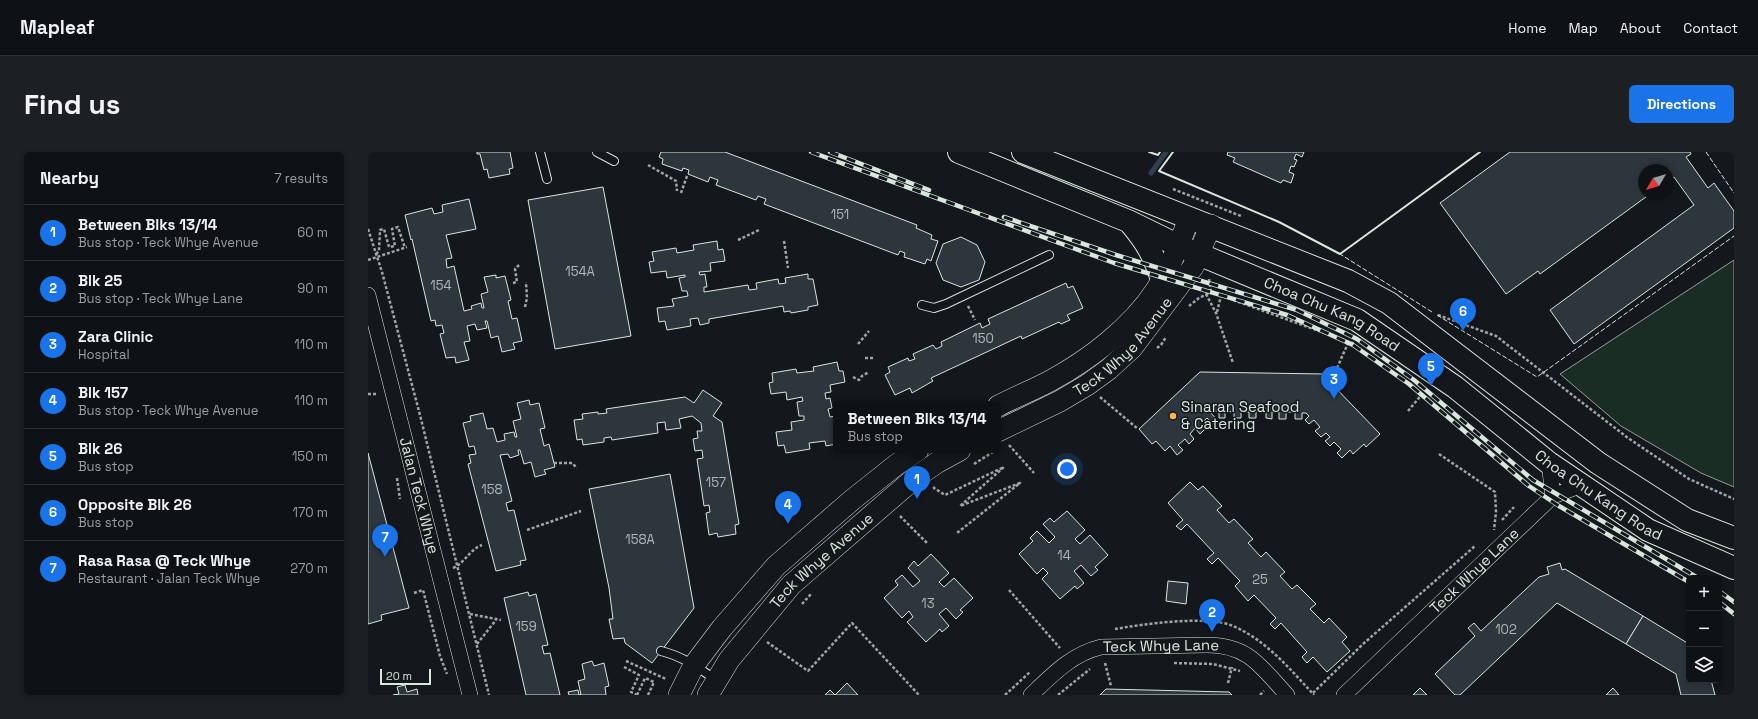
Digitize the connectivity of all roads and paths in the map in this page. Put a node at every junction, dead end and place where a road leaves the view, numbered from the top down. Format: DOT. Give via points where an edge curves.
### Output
graph roads {
  1 [pos="540,152"];
  2 [pos="597,152"];
  3 [pos="959,152"];
  4 [pos="1023,152"];
  5 [pos="614,161"];
  6 [pos="648,165"];
  7 [pos="687,176"];
  8 [pos="547,179"];
  9 [pos="677,191"];
  10 [pos="681,193"];
  11 [pos="1189,218"];
  12 [pos="1128,221"];
  13 [pos="1211,225"];
  14 [pos="368,229"];
  15 [pos="759,230"];
  16 [pos="738,240"];
  17 [pos="784,241"];
  18 [pos="1179,246"];
  19 [pos="1200,253"];
  20 [pos="376,255"];
  21 [pos="1049,255"];
  22 [pos="368,260"];
  23 [pos="519,265"];
  24 [pos="788,268"];
  25 [pos="1162,279"];
  26 [pos="526,282"];
  27 [pos="513,283"];
  28 [pos="1211,292"];
  29 [pos="1206,294"];
  30 [pos="368,295"];
  31 [pos="1221,296"];
  32 [pos="922,304"];
  33 [pos="525,307"];
  34 [pos="1216,313"];
  35 [pos="1433,313"];
  36 [pos="869,331"];
  37 [pos="1349,340"];
  38 [pos="858,344"];
  39 [pos="1355,344"];
  40 [pos="865,358"];
  41 [pos="873,358"];
  42 [pos="1233,362"];
  43 [pos="1337,368"];
  44 [pos="869,372"];
  45 [pos="854,378"];
  46 [pos="1423,393"];
  47 [pos="368,394"];
  48 [pos="382,394"];
  49 [pos="1105,401"];
  50 [pos="1001,405"];
  51 [pos="1408,411"];
  52 [pos="1138,429"];
  53 [pos="1001,430"];
  54 [pos="1012,449"];
  55 [pos="914,453"];
  56 [pos="954,453"];
  57 [pos="1439,454"];
  58 [pos="1549,462"];
  59 [pos="554,463"];
  60 [pos="577,468"];
  61 [pos="1034,473"];
  62 [pos="1582,485"];
  63 [pos="934,488"];
  64 [pos="1553,496"];
  65 [pos="1734,499"];
  66 [pos="1514,507"];
  67 [pos="904,510"];
  68 [pos="581,511"];
  69 [pos="527,530"];
  70 [pos="1494,530"];
  71 [pos="957,533"];
  72 [pos="1488,534"];
  73 [pos="1734,538"];
  74 [pos="927,543"];
  75 [pos="1478,543"];
  76 [pos="482,545"];
  77 [pos="458,566"];
  78 [pos="1734,568"];
  79 [pos="439,574"];
  80 [pos="1009,590"];
  81 [pos="814,592"];
  82 [pos="414,593"];
  83 [pos="798,608"];
  84 [pos="470,614"];
  85 [pos="496,620"];
  86 [pos="501,620"];
  87 [pos="765,640"];
  88 [pos="477,644"];
  89 [pos="661,652"];
  90 [pos="1068,660"];
  91 [pos="626,661"];
  92 [pos="1105,662"];
  93 [pos="1109,662"];
  94 [pos="1167,663"];
  95 [pos="1099,664"];
  96 [pos="694,665"];
  97 [pos="624,667"];
  98 [pos="1093,667"];
  99 [pos="1231,668"];
  100 [pos="1242,672"];
  101 [pos="447,676"];
  102 [pos="1228,683"];
  103 [pos="1111,686"];
  104 [pos="1258,687"];
  105 [pos="674,688"];
  106 [pos="713,688"];
  107 [pos="1313,693"];
  108 [pos="470,695"];
  109 [pos="489,695"];
  110 [pos="637,695"];
  111 [pos="648,695"];
  112 [pos="919,695"];
  113 [pos="1031,695"];
  114 [pos="1058,695"];
  115 [pos="1266,695"];
  116 [pos="1287,695"];
  117 [pos="1344,695"];
  1 -- 8 [label="lane"];
  2 -- 5 [label="lane"];
  3 -- 12 [label="main road, Choa Chu Kang Road"];
  4 -- 11 [label="main road, Choa Chu Kang Road"];
  6 -- 9 [label="path" via="676,181"];
  7 -- 10 [label="path"];
  11 -- 13 [label="main road, Choa Chu Kang Road"];
  11 -- 18 [label="main road, Teck Whye Avenue"];
  12 -- 18 [label="main road, Choa Chu Kang Road"];
  12 -- 25 [label="main road" via="1146,242"];
  13 -- 19 [label="main road, Teck Whye Avenue"];
  13 -- 73 [label="main road, Choa Chu Kang Road" via="1348,281 1389,303 1598,463 1687,520"];
  14 -- 20 [label="path"];
  15 -- 16 [label="path"];
  17 -- 24 [label="path"];
  18 -- 19 [label="main road, Choa Chu Kang Road"];
  18 -- 25 [label="main road, Teck Whye Avenue"];
  19 -- 53 [label="main road, Teck Whye Avenue" via="1164,307 1136,343 1114,364 1074,393"];
  19 -- 58 [label="main road, Choa Chu Kang Road" via="1357,320 1455,387"];
  20 -- 20 [label="path" via="379,251 380,230 384,229 389,247 395,246 392,228 398,227 406,248"];
  20 -- 22 [label="path"];
  20 -- 77 [label="path"];
  21 -- 32 [label="lane" via="946,304 934,308"];
  23 -- 27 [label="path" via="515,268 517,282"];
  25 -- 50 [label="main road, Teck Whye Avenue" via="1156,291 1138,313 1096,352 1049,382"];
  26 -- 33 [label="path"];
  28 -- 31 [label="path"];
  29 -- 34 [label="path"];
  30 -- 79 [label="street, Jalan Teck Whye"];
  31 -- 34 [label="path"];
  31 -- 37 [label="path"];
  34 -- 42 [label="path"];
  35 -- 65 [label="path" via="1496,336 1628,438 1689,479"];
  36 -- 38 [label="path"];
  37 -- 39 [label="path"];
  37 -- 43 [label="path"];
  40 -- 41 [label="path"];
  44 -- 45 [label="path" via="859,380"];
  46 -- 51 [label="path"];
  47 -- 48 [label="path"];
  49 -- 52 [label="path"];
  54 -- 61 [label="path"];
  55 -- 96 [label="main road, Teck Whye Avenue" via="852,500 776,566 722,628"];
  56 -- 106 [label="main road, Teck Whye Avenue" via="916,477 791,585 729,660"];
  57 -- 70 [label="path" via="1495,492"];
  58 -- 62 [label="main road, Choa Chu Kang Road"];
  58 -- 64 [label="street"];
  59 -- 60 [label="path" via="572,463"];
  62 -- 64 [label="street, Teck Whye Lane"];
  62 -- 78 [label="main road, Choa Chu Kang Road" via="1648,530"];
  63 -- 71 [label="path" via="945,495 1004,467 960,506 1020,483"];
  64 -- 117 [label="street, Teck Whye Lane"];
  66 -- 70 [label="path"];
  67 -- 74 [label="path" via="898,514"];
  68 -- 69 [label="path"];
  70 -- 72 [label="path"];
  75 -- 107 [label="path" via="1363,644"];
  76 -- 77 [label="path" via="471,551"];
  77 -- 79 [label="path"];
  77 -- 84 [label="path"];
  79 -- 108 [label="street, Jalan Teck Whye"];
  80 -- 90 [label="path"];
  81 -- 83 [label="path"];
  82 -- 101 [label="path" via="423,590"];
  84 -- 85 [label="path"];
  84 -- 88 [label="path"];
  85 -- 86 [label="path"];
  85 -- 88 [label="path"];
  87 -- 112 [label="path" via="808,671 852,623"];
  88 -- 109 [label="path"];
  89 -- 96 [label="lane"];
  90 -- 113 [label="street, Teck Whye Lane"];
  90 -- 116 [label="street, Teck Whye Lane" via="1101,647 1224,645 1252,658"];
  91 -- 105 [label="path"];
  92 -- 93 [label="path"];
  92 -- 95 [label="path"];
  92 -- 103 [label="path"];
  94 -- 99 [label="path" via="1213,664"];
  96 -- 105 [label="main road, Teck Whye Avenue"];
  96 -- 106 [label="lane"];
  97 -- 110 [label="path" via="639,675 631,692"];
  98 -- 114 [label="path"];
  99 -- 100 [label="path"];
  99 -- 102 [label="path"];
  104 -- 115 [label="path"];
  110 -- 111 [label="path" via="645,678 654,682"];
}
